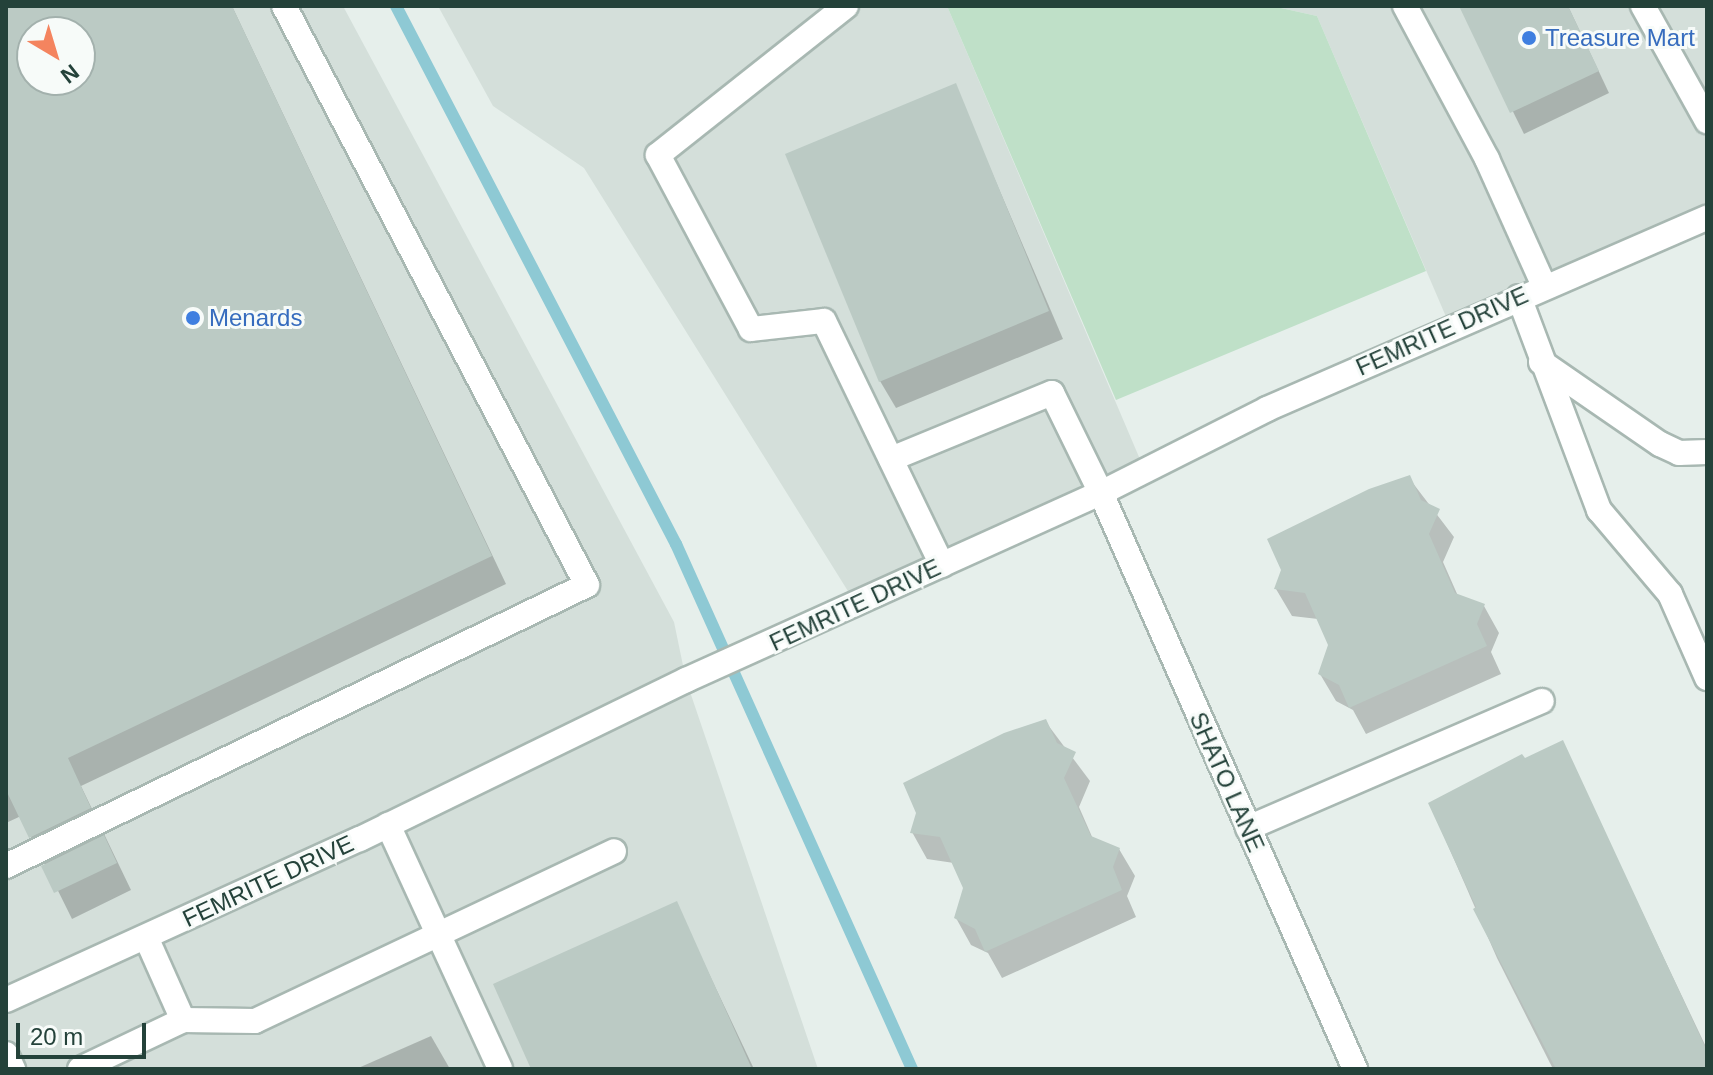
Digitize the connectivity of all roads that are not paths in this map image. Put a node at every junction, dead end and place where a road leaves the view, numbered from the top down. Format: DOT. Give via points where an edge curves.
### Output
graph roads {
  1 [pos="284,6"];
  2 [pos="846,6"];
  3 [pos="1405,6"];
  4 [pos="1643,6"];
  5 [pos="1707,121"];
  6 [pos="1707,218"];
  7 [pos="1544,286"];
  8 [pos="1519,297"];
  9 [pos="1541,362"];
  10 [pos="1707,452"];
  11 [pos="891,459"];
  12 [pos="1101,493"];
  13 [pos="942,565"];
  14 [pos="1707,678"];
  15 [pos="1542,701"];
  16 [pos="388,825"];
  17 [pos="1248,828"];
  18 [pos="614,851"];
  19 [pos="6,866"];
  20 [pos="437,935"];
  21 [pos="146,937"];
  22 [pos="6,1000"];
  23 [pos="183,1020"];
  24 [pos="6,1054"];
  25 [pos="13,1069"];
  26 [pos="80,1069"];
  27 [pos="500,1069"];
  28 [pos="1355,1069"];
  1 -- 19 [label="street" via="587,585"];
  2 -- 11 [label="street" via="658,155 751,329 824,321"];
  3 -- 7 [label="street" via="1487,159"];
  4 -- 5 [label="street"];
  6 -- 7 [label="street, FEMRITE DRIVE"];
  7 -- 8 [label="street, FEMRITE DRIVE"];
  8 -- 9 [label="street"];
  8 -- 12 [label="street, FEMRITE DRIVE" via="1267,409"];
  9 -- 10 [label="street" via="1660,444 1679,453"];
  9 -- 14 [label="street" via="1599,510 1670,594"];
  11 -- 12 [label="street, SHATO LANE" via="1052,393"];
  11 -- 13 [label="street"];
  12 -- 13 [label="street, FEMRITE DRIVE"];
  12 -- 17 [label="street, SHATO LANE"];
  13 -- 16 [label="street, FEMRITE DRIVE" via="702,673"];
  15 -- 17 [label="street"];
  16 -- 20 [label="street"];
  16 -- 21 [label="street, FEMRITE DRIVE"];
  17 -- 28 [label="street, SHATO LANE"];
  18 -- 20 [label="street"];
  20 -- 23 [label="street" via="255,1021"];
  20 -- 27 [label="street"];
  21 -- 22 [label="street, FEMRITE DRIVE"];
  21 -- 23 [label="street"];
  23 -- 26 [label="street"];
  24 -- 25 [label="street"];
}
